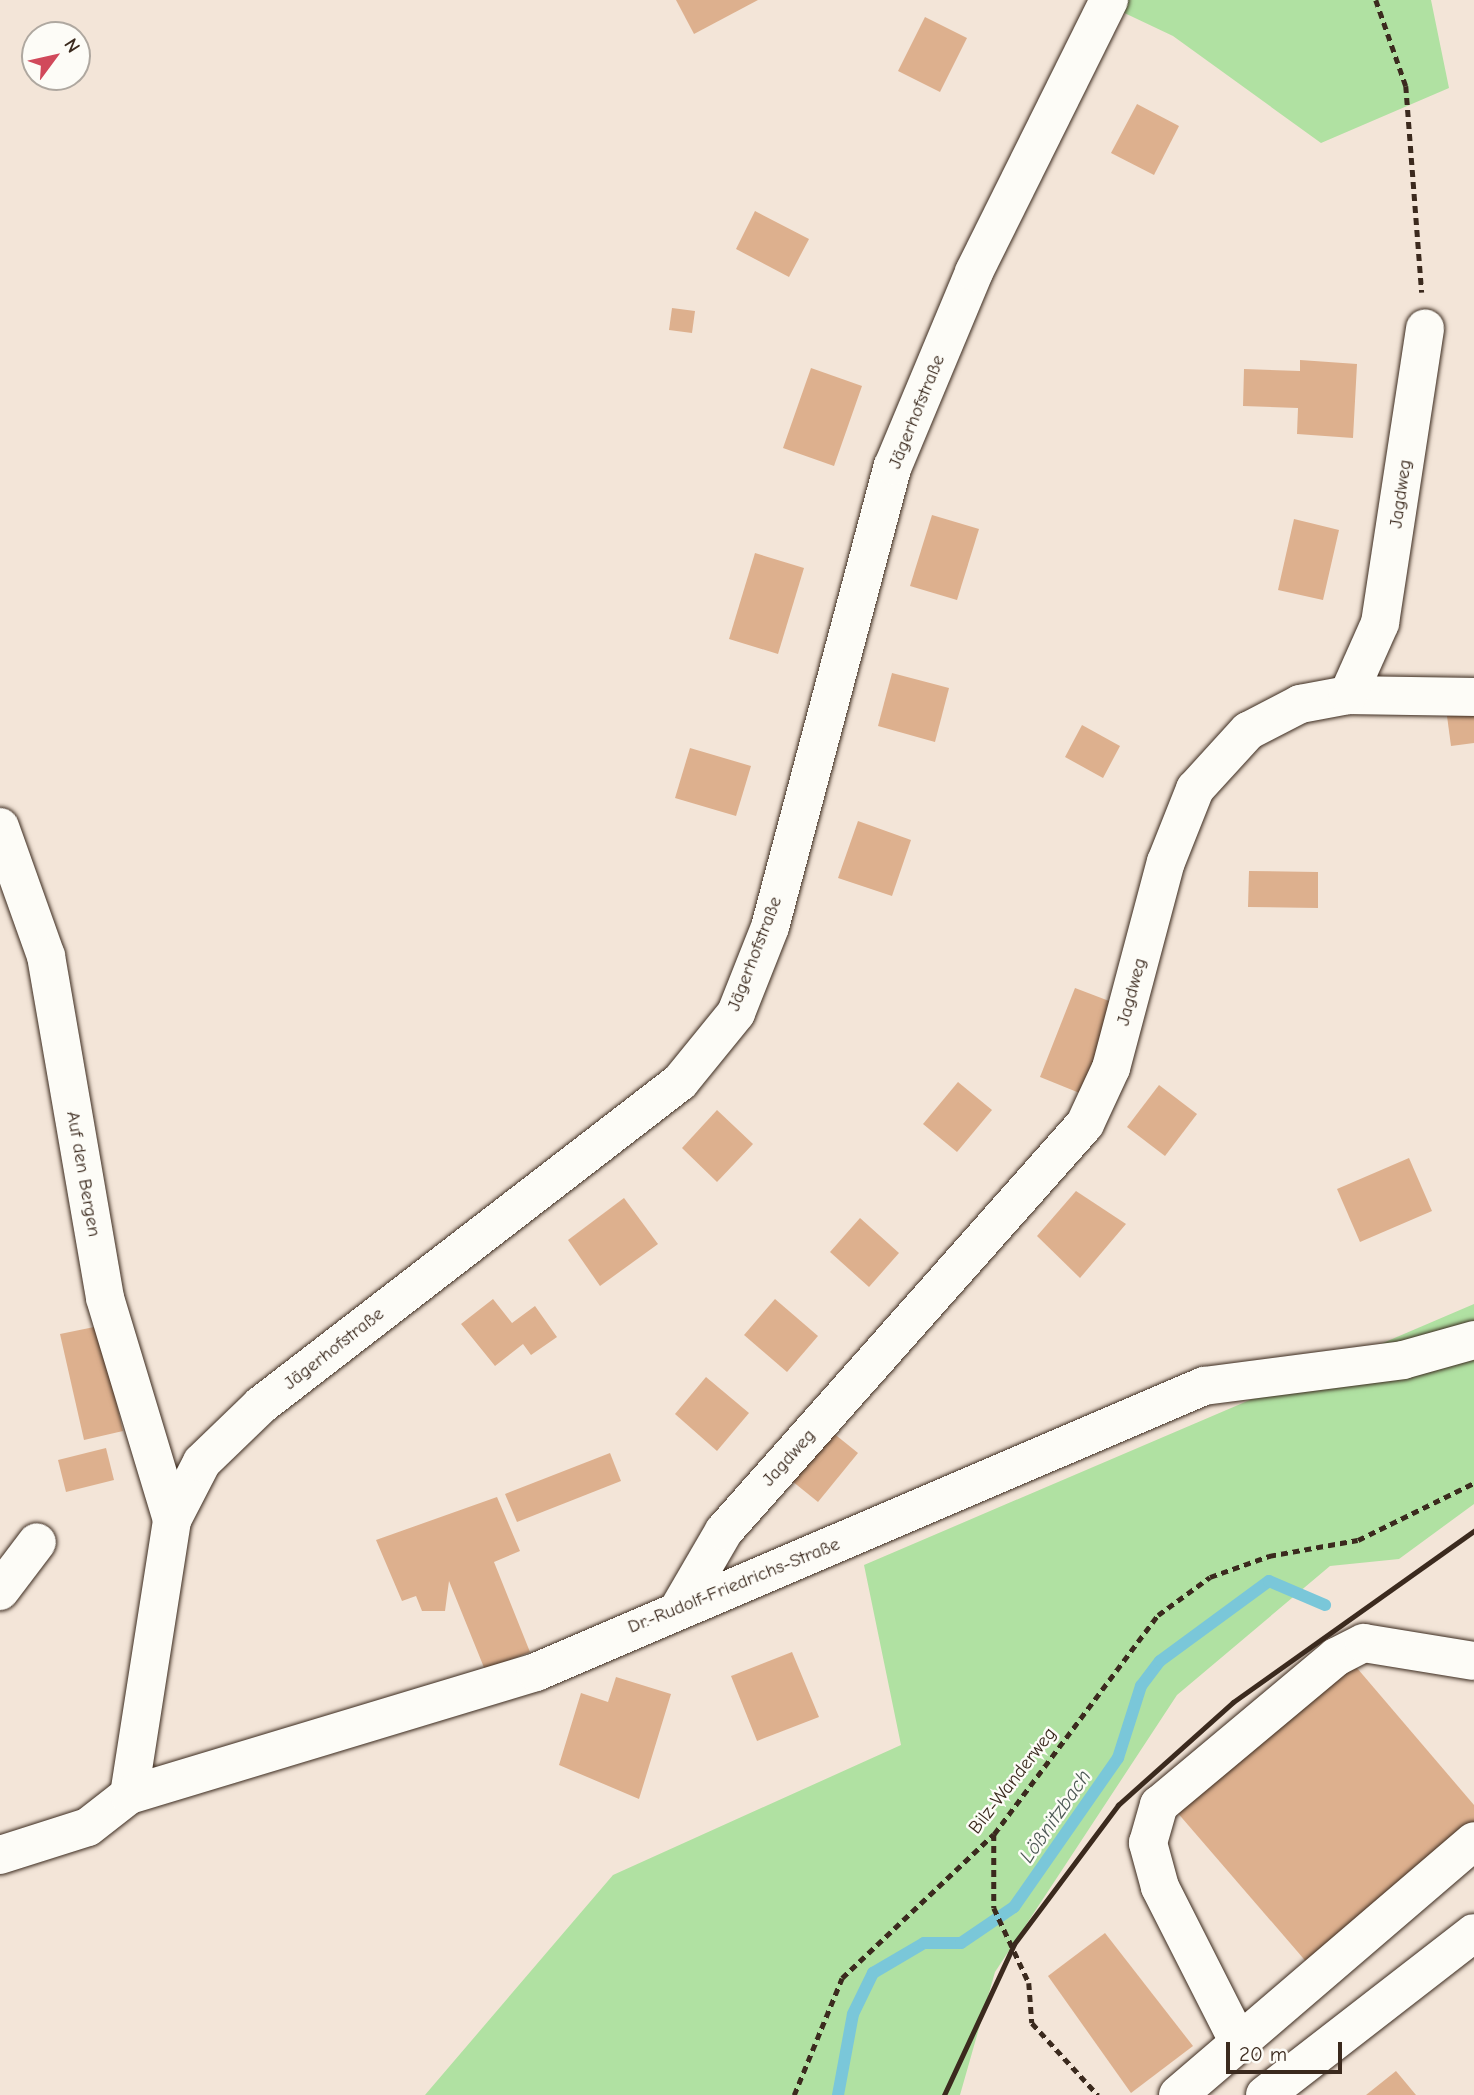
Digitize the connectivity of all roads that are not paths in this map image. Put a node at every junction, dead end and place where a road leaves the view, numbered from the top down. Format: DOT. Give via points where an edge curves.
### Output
graph roads {
  1 [pos="1109,0"];
  2 [pos="1425,328"];
  3 [pos="1348,695"];
  4 [pos="1474,697"];
  5 [pos="0,827"];
  6 [pos="1474,1340"];
  7 [pos="172,1520"];
  8 [pos="37,1542"];
  9 [pos="0,1591"];
  10 [pos="678,1610"];
  11 [pos="1474,1661"];
  12 [pos="129,1795"];
  13 [pos="1474,1841"];
  14 [pos="0,1855"];
  15 [pos="1474,1933"];
  16 [pos="1239,2043"];
  17 [pos="1178,2095"];
  18 [pos="1265,2095"];
  1 -- 7 [label="street, Jägerhofstraße" via="975,272 893,466 769,927 736,1013 680,1082 261,1405 202,1462"];
  2 -- 3 [label="street, Jagdweg" via="1380,623"];
  3 -- 4 [label="street"];
  3 -- 10 [label="street, Jagdweg" via="1300,704 1248,731 1195,789 1166,862 1111,1068 1085,1124 724,1531"];
  5 -- 7 [label="street, Auf den Bergen" via="46,956 105,1298"];
  6 -- 10 [label="street, Dr.-Rudolf-Friedrichs-Straße" via="1403,1360 1204,1386"];
  7 -- 12 [label="street, Jägerhofstraße"];
  8 -- 9 [label="street"];
  10 -- 12 [label="street, Dr.-Rudolf-Friedrichs-Straße" via="536,1672"];
  11 -- 16 [label="street" via="1364,1643 1336,1657 1159,1805 1148,1843 1160,1887"];
  12 -- 14 [label="street, Dr.-Rudolf-Friedrichs-Straße" via="88,1827"];
  13 -- 16 [label="street"];
  15 -- 18 [label="street"];
  16 -- 17 [label="street"];
}
